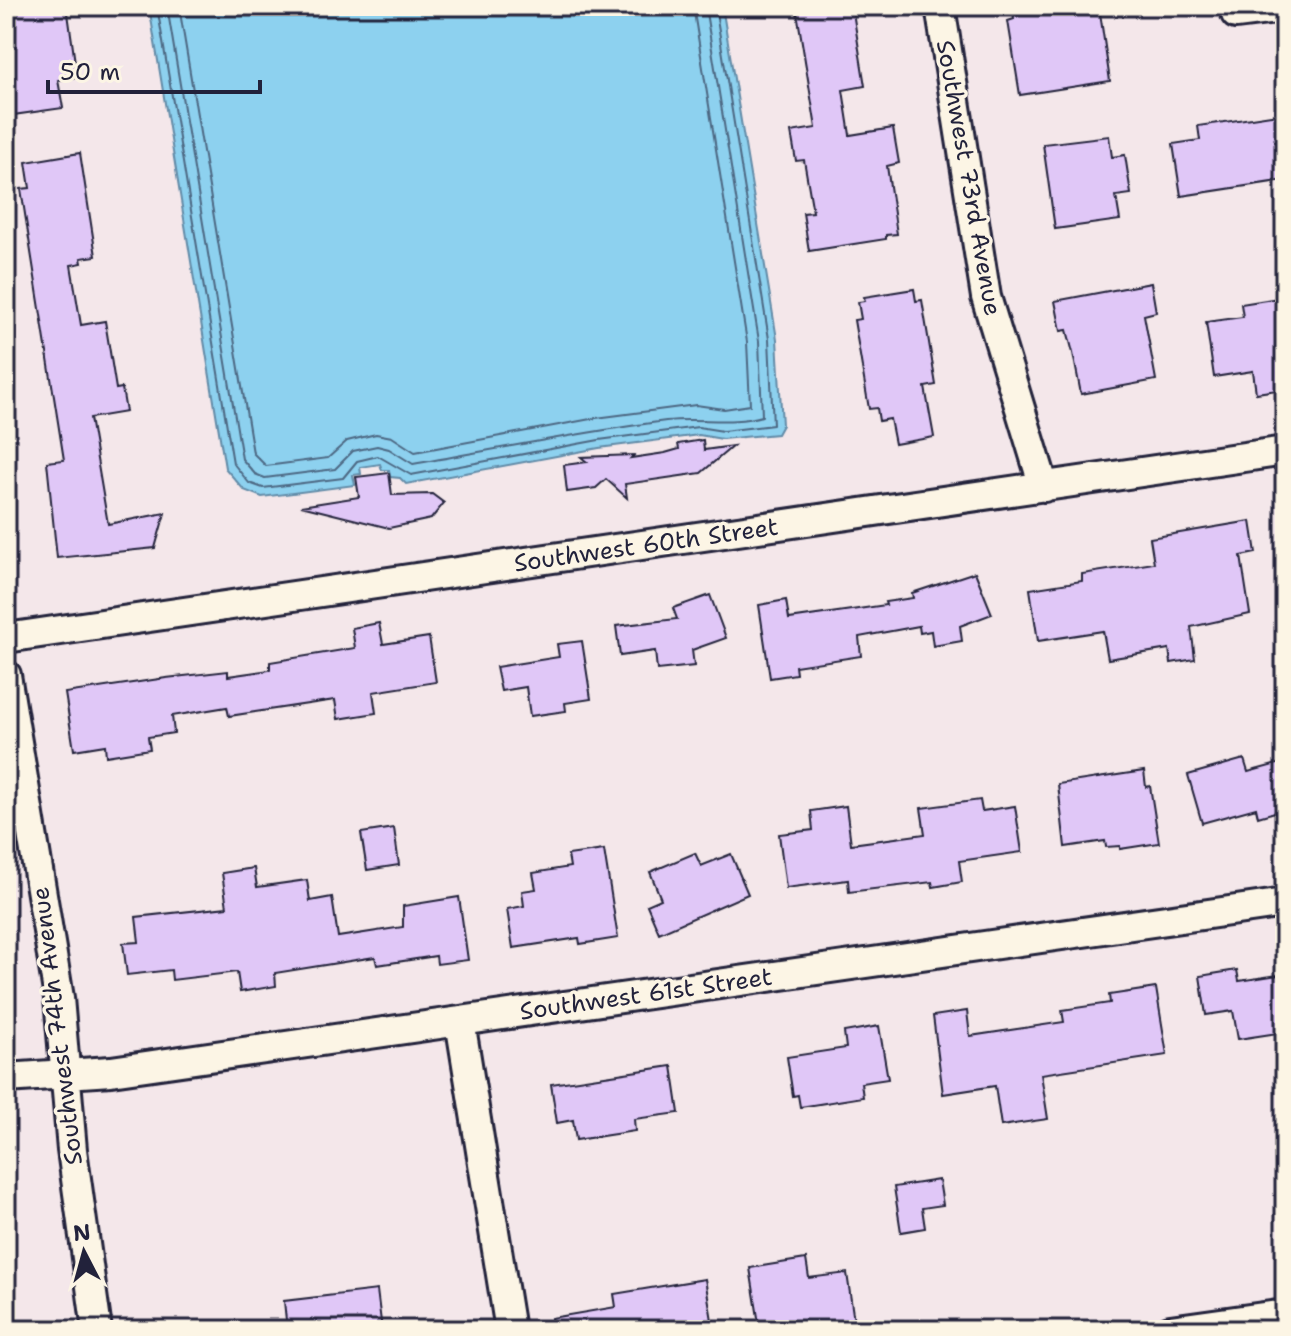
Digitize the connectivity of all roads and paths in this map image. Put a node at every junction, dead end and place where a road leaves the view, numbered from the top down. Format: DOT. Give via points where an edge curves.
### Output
graph roads {
  1 [pos="940,6"];
  2 [pos="1285,8"];
  3 [pos="1236,14"];
  4 [pos="1285,451"];
  5 [pos="1044,487"];
  6 [pos="6,638"];
  7 [pos="6,675"];
  8 [pos="1285,903"];
  9 [pos="460,1021"];
  10 [pos="66,1073"];
  11 [pos="6,1078"];
  12 [pos="1285,1314"];
  13 [pos="97,1330"];
  14 [pos="510,1330"];
  15 [pos="1170,1330"];
  1 -- 5 [label="street, Southwest 73rd Avenue" via="986,297"];
  2 -- 3 [label="street"];
  4 -- 5 [label="street, Southwest 60th Street"];
  5 -- 6 [label="street, Southwest 60th Street"];
  7 -- 10 [label="street, Southwest 74th Avenue" via="55,973"];
  8 -- 9 [label="street, Southwest 61st Street"];
  9 -- 10 [label="street, Southwest 61st Street"];
  9 -- 14 [label="street"];
  10 -- 11 [label="street, Southwest 61st Street"];
  10 -- 13 [label="street, Southwest 74th Avenue"];
  12 -- 15 [label="street"];
}
